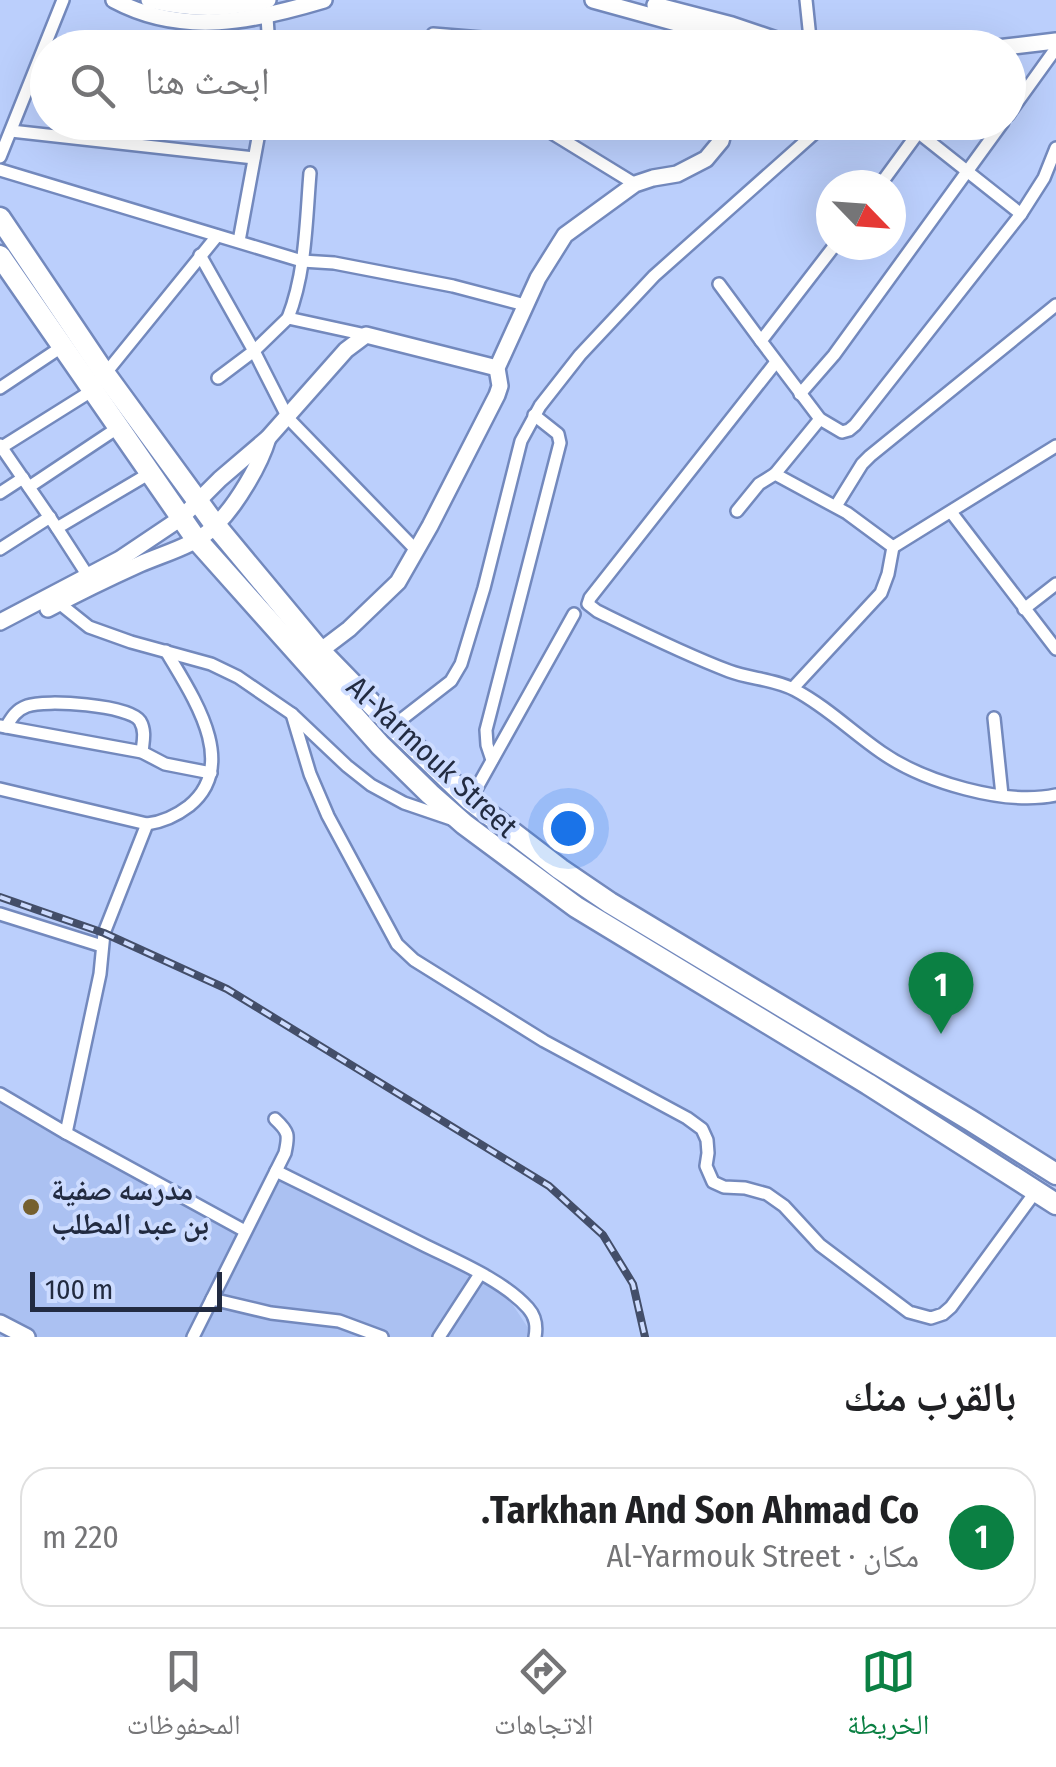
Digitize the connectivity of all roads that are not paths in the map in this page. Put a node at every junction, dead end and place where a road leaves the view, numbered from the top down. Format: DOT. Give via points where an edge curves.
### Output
graph roads {
  1 [pos="63,0"];
  2 [pos="114,0"];
  3 [pos="148,0"];
  4 [pos="324,0"];
  5 [pos="593,0"];
  6 [pos="635,0"];
  7 [pos="806,0"];
  8 [pos="268,8"];
  9 [pos="51,30"];
  10 [pos="707,30"];
  11 [pos="714,30"];
  12 [pos="808,30"];
  13 [pos="1026,48"];
  14 [pos="1055,48"];
  15 [pos="1026,53"];
  16 [pos="30,83"];
  17 [pos="1026,89"];
  18 [pos="11,131"];
  19 [pos="30,133"];
  20 [pos="92,140"];
  21 [pos="258,140"];
  22 [pos="563,140"];
  23 [pos="722,140"];
  24 [pos="807,140"];
  25 [pos="913,140"];
  26 [pos="934,140"];
  27 [pos="990,140"];
  28 [pos="1056,148"];
  29 [pos="0,157"];
  30 [pos="254,158"];
  31 [pos="0,170"];
  32 [pos="891,170"];
  33 [pos="310,172"];
  34 [pos="967,172"];
  35 [pos="1050,181"];
  36 [pos="635,184"];
  37 [pos="1021,214"];
  38 [pos="0,218"];
  39 [pos="217,236"];
  40 [pos="239,241"];
  41 [pos="200,255"];
  42 [pos="0,256"];
  43 [pos="823,260"];
  44 [pos="302,261"];
  45 [pos="719,284"];
  46 [pos="525,305"];
  47 [pos="1056,305"];
  48 [pos="288,318"];
  49 [pos="366,335"];
  50 [pos="761,341"];
  51 [pos="63,346"];
  52 [pos="254,351"];
  53 [pos="776,362"];
  54 [pos="497,368"];
  55 [pos="218,378"];
  56 [pos="99,382"];
  57 [pos="0,388"];
  58 [pos="800,394"];
  59 [pos="534,415"];
  60 [pos="288,418"];
  61 [pos="820,419"];
  62 [pos="118,427"];
  63 [pos="268,438"];
  64 [pos="1,446"];
  65 [pos="1056,446"];
  66 [pos="150,472"];
  67 [pos="775,474"];
  68 [pos="26,482"];
  69 [pos="0,492"];
  70 [pos="202,497"];
  71 [pos="836,506"];
  72 [pos="737,511"];
  73 [pos="951,512"];
  74 [pos="181,518"];
  75 [pos="220,520"];
  76 [pos="54,522"];
  77 [pos="196,539"];
  78 [pos="893,547"];
  79 [pos="0,549"];
  80 [pos="417,551"];
  81 [pos="88,576"];
  82 [pos="1056,584"];
  83 [pos="55,599"];
  84 [pos="1024,610"];
  85 [pos="574,614"];
  86 [pos="0,622"];
  87 [pos="0,632"];
  88 [pos="1056,650"];
  89 [pos="166,651"];
  90 [pos="320,651"];
  91 [pos="792,688"];
  92 [pos="292,714"];
  93 [pos="994,718"];
  94 [pos="393,726"];
  95 [pos="3,727"];
  96 [pos="142,752"];
  97 [pos="492,760"];
  98 [pos="211,773"];
  99 [pos="448,779"];
  100 [pos="0,788"];
  101 [pos="430,794"];
  102 [pos="1002,795"];
  103 [pos="1050,796"];
  104 [pos="470,800"];
  105 [pos="1056,807"];
  106 [pos="147,824"];
  107 [pos="464,824"];
  108 [pos="0,914"];
  109 [pos="102,946"];
  110 [pos="0,1094"];
  111 [pos="275,1119"];
  112 [pos="66,1133"];
  113 [pos="1021,1152"];
  114 [pos="276,1171"];
  115 [pos="1007,1172"];
  116 [pos="1056,1174"];
  117 [pos="1036,1191"];
  118 [pos="1056,1204"];
  119 [pos="244,1231"];
  120 [pos="480,1274"];
  121 [pos="212,1299"];
  122 [pos="0,1323"];
  123 [pos="27,1337"];
  124 [pos="193,1337"];
  125 [pos="382,1337"];
  126 [pos="439,1337"];
  127 [pos="536,1337"];
  1 -- 9 [label="street"];
  2 -- 8 [label="street" via="158,18 219,22"];
  3 -- 8 [label="street" via="209,10"];
  4 -- 8 [label="street"];
  5 -- 10 [label="street"];
  6 -- 11 [label="street"];
  7 -- 12 [label="street"];
  13 -- 14 [label="street"];
  14 -- 15 [label="street"];
  14 -- 17 [label="street"];
  16 -- 18 [label="street"];
  18 -- 19 [label="street"];
  18 -- 29 [label="street"];
  20 -- 30 [label="street"];
  21 -- 30 [label="street"];
  22 -- 36 [label="street"];
  23 -- 36 [label="street" via="706,159 678,174"];
  24 -- 59 [label="street" via="654,276"];
  25 -- 32 [label="street"];
  26 -- 34 [label="street"];
  27 -- 34 [label="street"];
  28 -- 35 [label="street"];
  30 -- 40 [label="street"];
  31 -- 39 [label="street"];
  33 -- 44 [label="street"];
  34 -- 37 [label="street"];
  34 -- 58 [label="street"];
  35 -- 37 [label="street"];
  36 -- 46 [label="street" via="565,235"];
  37 -- 61 [label="street" via="855,425 842,432"];
  38 -- 56 [label="highway, Al-Yarmouk Street"];
  39 -- 40 [label="street"];
  39 -- 41 [label="street"];
  40 -- 44 [label="street"];
  41 -- 52 [label="street"];
  41 -- 56 [label="street"];
  42 -- 51 [label="highway, Al-Yarmouk Street"];
  43 -- 50 [label="street"];
  44 -- 46 [label="street"];
  44 -- 48 [label="street"];
  45 -- 50 [label="street"];
  46 -- 54 [label="street"];
  47 -- 71 [label="street" via="870,456"];
  48 -- 49 [label="street"];
  48 -- 52 [label="street"];
  49 -- 54 [label="street"];
  49 -- 60 [label="street"];
  50 -- 53 [label="street"];
  51 -- 56 [label="highway, Al-Yarmouk Street"];
  51 -- 57 [label="street"];
  52 -- 55 [label="street"];
  52 -- 60 [label="street"];
  53 -- 58 [label="street"];
  53 -- 91 [label="street" via="588,604 717,666"];
  54 -- 80 [label="street" via="497,396"];
  56 -- 62 [label="highway, Al-Yarmouk Street"];
  56 -- 64 [label="street"];
  56 -- 70 [label="highway, Al-Yarmouk Street"];
  58 -- 61 [label="street"];
  59 -- 94 [label="street" via="457,673"];
  59 -- 97 [label="street" via="560,442 486,730"];
  60 -- 63 [label="street"];
  60 -- 80 [label="street"];
  61 -- 67 [label="street"];
  62 -- 66 [label="highway, Al-Yarmouk Street"];
  62 -- 68 [label="street"];
  63 -- 70 [label="street"];
  63 -- 75 [label="street"];
  64 -- 68 [label="street"];
  65 -- 73 [label="street"];
  66 -- 74 [label="highway, Al-Yarmouk Street"];
  66 -- 76 [label="street"];
  67 -- 71 [label="street"];
  67 -- 72 [label="street"];
  68 -- 69 [label="street"];
  68 -- 76 [label="street"];
  70 -- 74 [label="street"];
  70 -- 75 [label="highway, Al-Yarmouk Street"];
  71 -- 78 [label="street"];
  73 -- 78 [label="street"];
  73 -- 84 [label="street"];
  74 -- 77 [label="highway, Al-Yarmouk Street"];
  74 -- 81 [label="street"];
  75 -- 77 [label="street"];
  75 -- 90 [label="highway, Al-Yarmouk Street"];
  76 -- 79 [label="street"];
  76 -- 81 [label="street"];
  77 -- 83 [label="street"];
  77 -- 101 [label="highway, Al-Yarmouk Street"];
  78 -- 91 [label="street" via="882,593"];
  80 -- 90 [label="street" via="385,597"];
  81 -- 83 [label="street"];
  82 -- 84 [label="street"];
  83 -- 86 [label="street"];
  83 -- 87 [label="street"];
  83 -- 89 [label="street" via="89,627"];
  84 -- 88 [label="street"];
  85 -- 97 [label="street"];
  89 -- 92 [label="street" via="226,670"];
  89 -- 98 [label="street" via="202,715"];
  90 -- 94 [label="highway, Al-Yarmouk Street"];
  91 -- 102 [label="street" via="906,766"];
  92 -- 107 [label="street" via="371,785"];
  92 -- 117 [label="street" via="323,804 397,944 544,1042 687,1118 707,1140 713,1182 767,1194 909,1312 931,1318 951,1307"];
  93 -- 102 [label="street"];
  94 -- 99 [label="highway, Al-Yarmouk Street"];
  95 -- 96 [label="street"];
  95 -- 96 [label="street" via="15,712 40,702 112,708 139,719"];
  96 -- 98 [label="street"];
  97 -- 104 [label="street"];
  98 -- 106 [label="street" via="207,787 179,814"];
  99 -- 101 [label="highway"];
  99 -- 104 [label="highway, Al-Yarmouk Street"];
  100 -- 106 [label="street"];
  101 -- 107 [label="highway, Al-Yarmouk Street"];
  102 -- 103 [label="street"];
  103 -- 105 [label="street"];
  104 -- 113 [label="highway, Al-Yarmouk Street" via="624,912"];
  106 -- 109 [label="street"];
  107 -- 115 [label="highway, Al-Yarmouk Street" via="620,935"];
  108 -- 109 [label="street"];
  109 -- 112 [label="street"];
  110 -- 112 [label="street"];
  111 -- 114 [label="street" via="288,1137"];
  112 -- 119 [label="street"];
  113 -- 115 [label="highway"];
  113 -- 116 [label="highway, Al-Yarmouk Street"];
  114 -- 119 [label="street"];
  114 -- 120 [label="street"];
  115 -- 117 [label="highway, Al-Yarmouk Street"];
  117 -- 118 [label="highway, Al-Yarmouk Street"];
  119 -- 121 [label="street"];
  120 -- 126 [label="street"];
  120 -- 127 [label="street" via="527,1307"];
  121 -- 124 [label="street"];
  121 -- 125 [label="street" via="338,1320"];
  122 -- 123 [label="street"];
}
